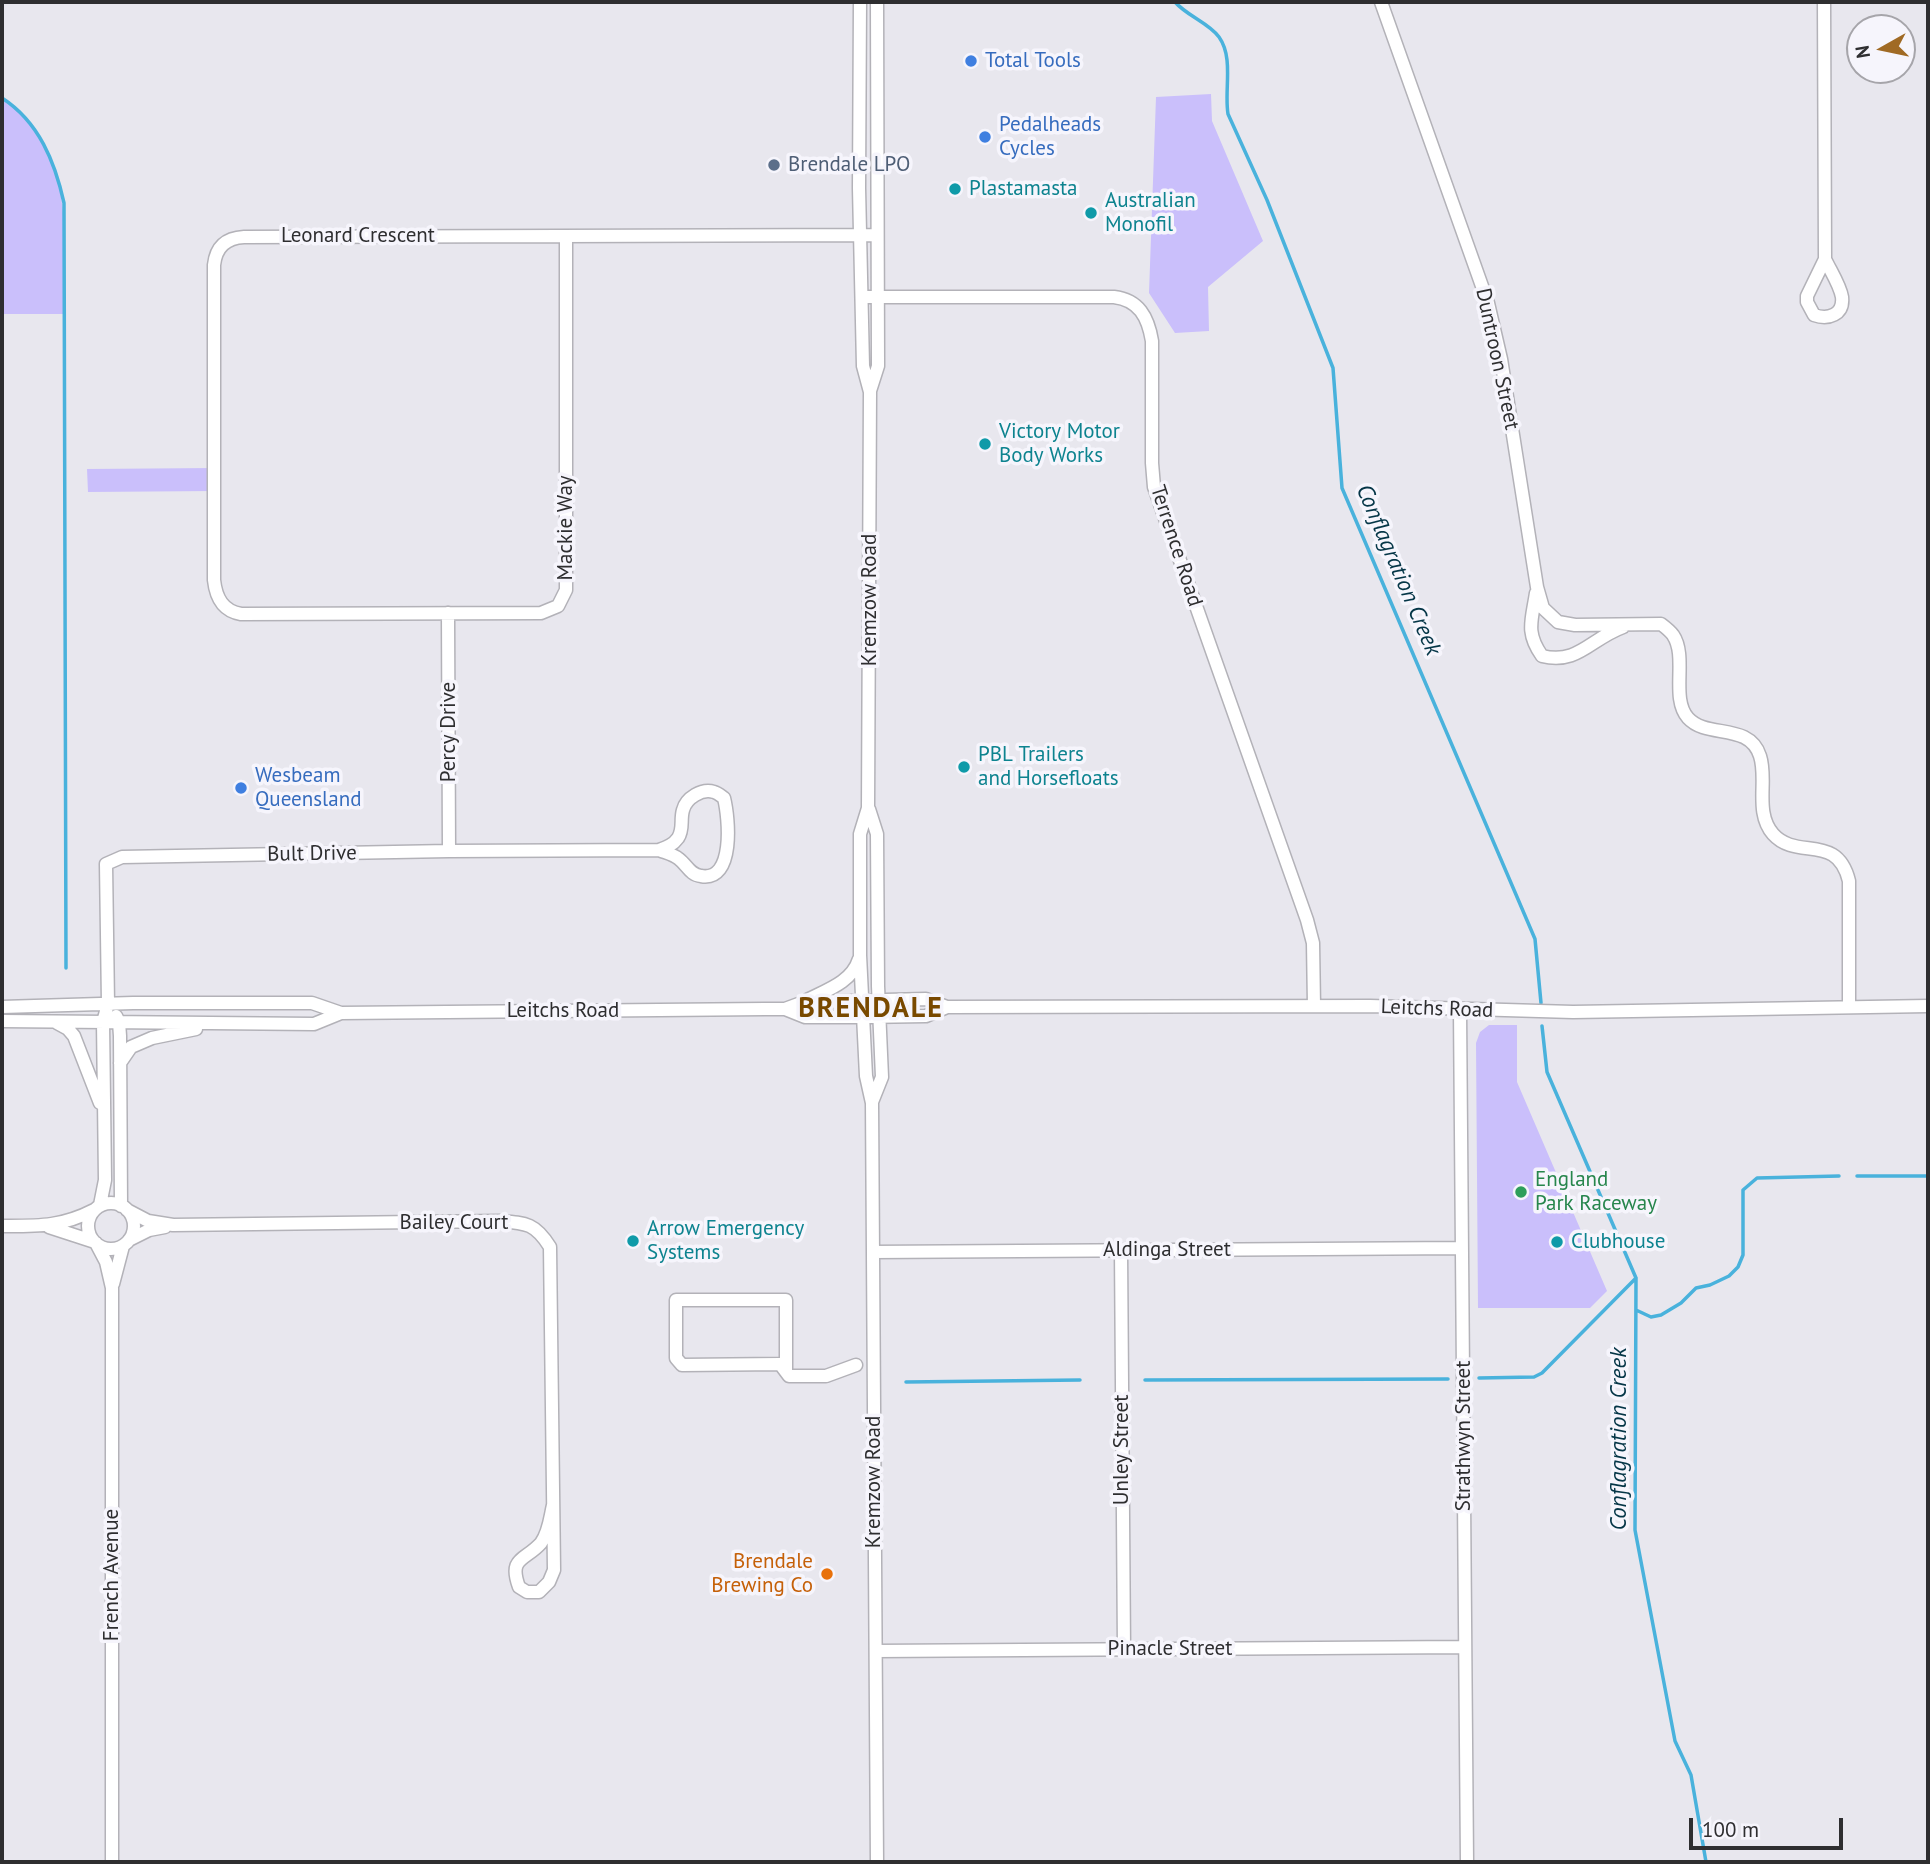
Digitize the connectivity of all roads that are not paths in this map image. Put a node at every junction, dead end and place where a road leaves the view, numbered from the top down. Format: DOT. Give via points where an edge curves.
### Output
graph roads {
  1 [pos="860,2"];
  2 [pos="877,2"];
  3 [pos="1381,2"];
  4 [pos="1824,2"];
  5 [pos="877,235"];
  6 [pos="566,236"];
  7 [pos="862,236"];
  8 [pos="1825,258"];
  9 [pos="878,297"];
  10 [pos="862,298"];
  11 [pos="870,392"];
  12 [pos="1537,587"];
  13 [pos="223,606"];
  14 [pos="449,613"];
  15 [pos="1575,625"];
  16 [pos="1630,625"];
  17 [pos="1573,656"];
  18 [pos="868,808"];
  19 [pos="659,850"];
  20 [pos="449,851"];
  21 [pos="860,955"];
  22 [pos="879,1000"];
  23 [pos="863,1001"];
  24 [pos="804,1002"];
  25 [pos="108,1004"];
  26 [pos="1314,1006"];
  27 [pos="1928,1006"];
  28 [pos="2,1007"];
  29 [pos="947,1007"];
  30 [pos="1849,1007"];
  31 [pos="785,1009"];
  32 [pos="1461,1010"];
  33 [pos="341,1013"];
  34 [pos="864,1017"];
  35 [pos="880,1017"];
  36 [pos="2,1021"];
  37 [pos="53,1021"];
  38 [pos="103,1022"];
  39 [pos="119,1022"];
  40 [pos="249,1023"];
  41 [pos="120,1063"];
  42 [pos="872,1102"];
  43 [pos="103,1113"];
  44 [pos="97,1208"];
  45 [pos="124,1208"];
  46 [pos="173,1225"];
  47 [pos="2,1226"];
  48 [pos="48,1226"];
  49 [pos="94,1242"];
  50 [pos="126,1243"];
  51 [pos="1462,1248"];
  52 [pos="1121,1251"];
  53 [pos="873,1252"];
  54 [pos="112,1288"];
  55 [pos="856,1365"];
  56 [pos="786,1371"];
  57 [pos="553,1505"];
  58 [pos="1465,1647"];
  59 [pos="1124,1650"];
  60 [pos="876,1651"];
  61 [pos="112,1862"];
  62 [pos="877,1862"];
  63 [pos="1467,1862"];
  1 -- 7 [label="street, Kremzow Road"];
  2 -- 5 [label="street, Kremzow Road"];
  3 -- 12 [label="street, Duntroon Street" via="1488,303"];
  4 -- 8 [label="street"];
  5 -- 7 [label="street, Leonard Crescent"];
  5 -- 9 [label="street, Kremzow Road"];
  6 -- 7 [label="street, Leonard Crescent"];
  6 -- 13 [label="street, Leonard Crescent" via="244,237 223,244 214,265 214,580"];
  6 -- 14 [label="street, Mackie Way" via="565,596 545,612"];
  7 -- 10 [label="street, Kremzow Road"];
  9 -- 10 [label="street, Terrence Road"];
  9 -- 11 [label="street, Kremzow Road" via="878,366"];
  9 -- 26 [label="street, Terrence Road" via="1114,297 1132,302 1146,318 1152,341 1154,487 1307,920 1314,951"];
  10 -- 11 [label="street, Kremzow Road" via="863,366"];
  11 -- 18 [label="street, Kremzow Road"];
  12 -- 15 [label="street, Duntroon Street" via="1543,608 1558,622"];
  12 -- 17 [label="street" via="1529,629 1533,644 1542,656"];
  13 -- 14 [label="street, Mackie Way" via="241,614"];
  14 -- 20 [label="street, Percy Drive"];
  15 -- 16 [label="street, Duntroon Street"];
  15 -- 17 [label="street" via="1583,642"];
  16 -- 17 [label="street" via="1608,632"];
  16 -- 30 [label="street, Duntroon Street" via="1661,624 1673,635 1678,648 1681,707 1687,718 1748,740 1760,755 1763,810 1772,833 1783,842 1818,848 1841,860 1849,881"];
  18 -- 21 [label="street, Kremzow Road" via="860,834"];
  18 -- 22 [label="street, Kremzow Road" via="877,834"];
  19 -- 19 [label="street" via="671,846 679,836 689,799 714,791 724,798 726,858 721,869 701,877"];
  19 -- 20 [label="street, Bult Drive"];
  20 -- 25 [label="street, Bult Drive" via="122,858 106,864"];
  21 -- 23 [label="street, Kremzow Road"];
  21 -- 24 [label="street" via="856,968 842,982"];
  22 -- 23 [label="street, Leitchs Road"];
  22 -- 29 [label="street, Leitchs Road" via="926,999"];
  22 -- 35 [label="street, Kremzow Road"];
  23 -- 24 [label="street, Leitchs Road"];
  23 -- 34 [label="street, Kremzow Road"];
  24 -- 31 [label="street, Leitchs Road"];
  25 -- 28 [label="street, Leitchs Road"];
  25 -- 33 [label="street, Leitchs Road" via="312,1003"];
  25 -- 38 [label="street"];
  25 -- 39 [label="street"];
  26 -- 29 [label="street, Leitchs Road"];
  26 -- 32 [label="street, Leitchs Road"];
  27 -- 30 [label="street, Leitchs Road"];
  29 -- 35 [label="street, Leitchs Road" via="926,1016"];
  30 -- 32 [label="street, Leitchs Road"];
  31 -- 33 [label="street, Leitchs Road"];
  31 -- 34 [label="street, Leitchs Road" via="805,1017"];
  32 -- 51 [label="street, Strathwyn Street"];
  33 -- 40 [label="street, Leitchs Road" via="314,1024"];
  34 -- 35 [label="street, Leitchs Road"];
  34 -- 42 [label="street, Kremzow Road" via="866,1076"];
  35 -- 42 [label="street, Kremzow Road" via="883,1077"];
  36 -- 37 [label="street, Leitchs Road"];
  37 -- 38 [label="street, Leitchs Road"];
  37 -- 43 [label="street" via="74,1037"];
  38 -- 39 [label="street, Leitchs Road"];
  38 -- 43 [label="street"];
  39 -- 40 [label="street, Leitchs Road"];
  39 -- 41 [label="street"];
  40 -- 41 [label="street" via="180,1030 152,1038 131,1047"];
  41 -- 45 [label="street"];
  42 -- 53 [label="street, Kremzow Road"];
  43 -- 44 [label="street" via="105,1180"];
  44 -- 45 [label="street" via="107,1203"];
  44 -- 48 [label="street"];
  44 -- 49 [label="street" via="88,1223"];
  45 -- 46 [label="street, Bailey Court" via="148,1221"];
  45 -- 50 [label="street" via="133,1222"];
  46 -- 50 [label="street, Bailey Court" via="149,1230"];
  46 -- 57 [label="street, Bailey Court" via="499,1221 540,1230 550,1247"];
  47 -- 48 [label="street"];
  48 -- 49 [label="street"];
  49 -- 50 [label="street" via="109,1249"];
  49 -- 54 [label="street, French Avenue" via="106,1262"];
  50 -- 54 [label="street, French Avenue"];
  51 -- 52 [label="street, Aldinga Street"];
  51 -- 58 [label="street, Strathwyn Street"];
  52 -- 53 [label="street, Aldinga Street"];
  52 -- 59 [label="street, Unley Street"];
  53 -- 60 [label="street, Kremzow Road"];
  54 -- 61 [label="street, French Avenue"];
  55 -- 56 [label="street" via="826,1376 789,1376"];
  56 -- 56 [label="street" via="780,1364 682,1365 676,1358 676,1300 786,1300"];
  57 -- 57 [label="street, Bailey Court" via="554,1570 539,1592 527,1592 519,1587 514,1573 517,1562 540,1543"];
  58 -- 59 [label="street, Pinacle Street"];
  58 -- 63 [label="street, Strathwyn Street"];
  59 -- 60 [label="street, Pinacle Street"];
  60 -- 62 [label="street, Kremzow Road"];
}
